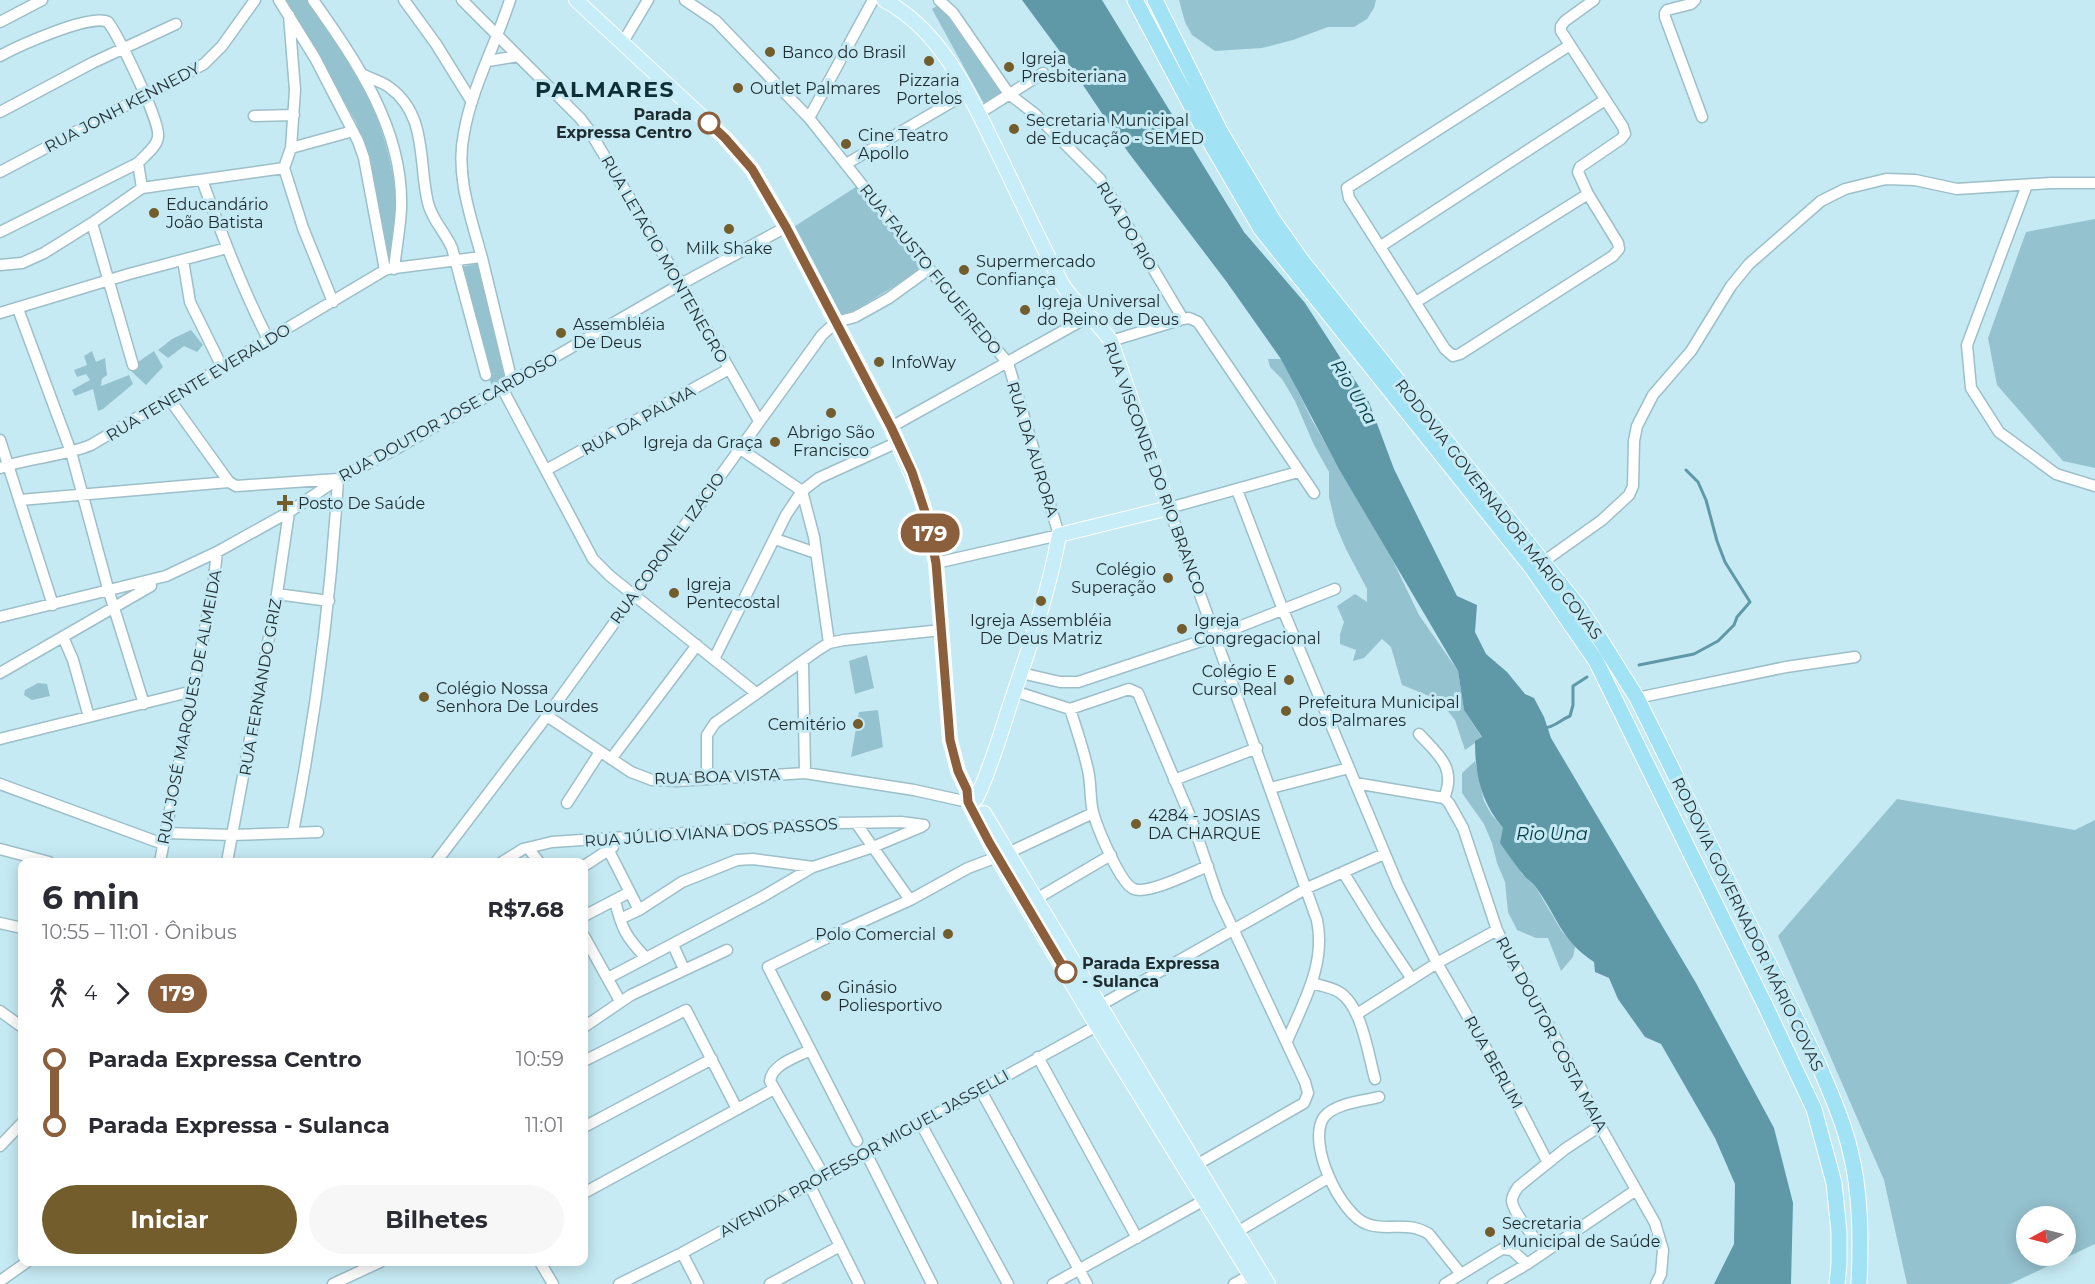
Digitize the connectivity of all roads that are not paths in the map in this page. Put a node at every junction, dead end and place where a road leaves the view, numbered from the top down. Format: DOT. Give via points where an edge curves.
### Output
graph roads {
  1 [pos="42,0"];
  2 [pos="255,0"];
  3 [pos="279,0"];
  4 [pos="314,0"];
  5 [pos="404,0"];
  6 [pos="462,0"];
  7 [pos="510,0"];
  8 [pos="576,0"];
  9 [pos="648,0"];
  10 [pos="685,0"];
  11 [pos="873,0"];
  12 [pos="884,0"];
  13 [pos="939,0"];
  14 [pos="1136,0"];
  15 [pos="1155,0"];
  16 [pos="1594,0"];
  17 [pos="1695,0"];
  18 [pos="289,15"];
  19 [pos="0,22"];
  20 [pos="176,24"];
  21 [pos="498,36"];
  22 [pos="623,42"];
  23 [pos="1570,45"];
  24 [pos="122,48"];
  25 [pos="0,56"];
  26 [pos="518,56"];
  27 [pos="488,61"];
  28 [pos="1042,73"];
  29 [pos="364,75"];
  30 [pos="967,93"];
  31 [pos="1009,94"];
  32 [pos="146,96"];
  33 [pos="1605,100"];
  34 [pos="472,102"];
  35 [pos="0,112"];
  36 [pos="978,114"];
  37 [pos="294,115"];
  38 [pos="254,116"];
  39 [pos="1702,117"];
  40 [pos="809,118"];
  41 [pos="353,131"];
  42 [pos="291,148"];
  43 [pos="138,163"];
  44 [pos="846,164"];
  45 [pos="284,168"];
  46 [pos="0,172"];
  47 [pos="202,180"];
  48 [pos="2095,183"];
  49 [pos="2027,185"];
  50 [pos="142,188"];
  51 [pos="1588,194"];
  52 [pos="92,223"];
  53 [pos="786,227"];
  54 [pos="0,232"];
  55 [pos="1381,246"];
  56 [pos="227,248"];
  57 [pos="481,257"];
  58 [pos="183,260"];
  59 [pos="456,262"];
  60 [pos="0,265"];
  61 [pos="929,268"];
  62 [pos="389,269"];
  63 [pos="109,281"];
  64 [pos="681,284"];
  65 [pos="333,302"];
  66 [pos="1416,302"];
  67 [pos="18,309"];
  68 [pos="0,313"];
  69 [pos="1090,316"];
  70 [pos="1183,319"];
  71 [pos="836,322"];
  72 [pos="268,339"];
  73 [pos="1111,341"];
  74 [pos="1008,363"];
  75 [pos="133,365"];
  76 [pos="222,367"];
  77 [pos="729,369"];
  78 [pos="486,375"];
  79 [pos="512,382"];
  80 [pos="502,388"];
  81 [pos="170,400"];
  82 [pos="759,421"];
  83 [pos="891,427"];
  84 [pos="0,440"];
  85 [pos="898,442"];
  86 [pos="739,448"];
  87 [pos="71,452"];
  88 [pos="4,466"];
  89 [pos="546,470"];
  90 [pos="1298,472"];
  91 [pos="338,479"];
  92 [pos="229,482"];
  93 [pos="2095,486"];
  94 [pos="1237,490"];
  95 [pos="802,491"];
  96 [pos="83,494"];
  97 [pos="1314,494"];
  98 [pos="20,500"];
  99 [pos="1169,508"];
  100 [pos="289,512"];
  101 [pos="1059,535"];
  102 [pos="775,539"];
  103 [pos="217,552"];
  104 [pos="816,553"];
  105 [pos="1543,562"];
  106 [pos="936,563"];
  107 [pos="166,576"];
  108 [pos="1335,589"];
  109 [pos="109,592"];
  110 [pos="277,594"];
  111 [pos="634,594"];
  112 [pos="329,601"];
  113 [pos="53,605"];
  114 [pos="114,607"];
  115 [pos="1283,610"];
  116 [pos="0,617"];
  117 [pos="942,630"];
  118 [pos="1216,636"];
  119 [pos="63,637"];
  120 [pos="829,643"];
  121 [pos="697,645"];
  122 [pos="1855,657"];
  123 [pos="714,659"];
  124 [pos="803,661"];
  125 [pos="0,673"];
  126 [pos="1021,673"];
  127 [pos="193,691"];
  128 [pos="1014,691"];
  129 [pos="756,693"];
  130 [pos="1637,698"];
  131 [pos="144,704"];
  132 [pos="1070,709"];
  133 [pos="547,716"];
  134 [pos="89,717"];
  135 [pos="1419,734"];
  136 [pos="0,739"];
  137 [pos="1257,748"];
  138 [pos="600,752"];
  139 [pos="611,759"];
  140 [pos="1349,768"];
  141 [pos="805,773"];
  142 [pos="707,778"];
  143 [pos="1174,780"];
  144 [pos="1355,783"];
  145 [pos="3,785"];
  146 [pos="1271,788"];
  147 [pos="970,797"];
  148 [pos="1444,798"];
  149 [pos="567,803"];
  150 [pos="1094,813"];
  151 [pos="856,823"];
  152 [pos="293,832"];
  153 [pos="318,832"];
  154 [pos="232,835"];
  155 [pos="623,838"];
  156 [pos="165,839"];
  157 [pos="873,846"];
  158 [pos="528,848"];
  159 [pos="0,849"];
  160 [pos="609,851"];
  161 [pos="1384,854"];
  162 [pos="1003,855"];
  163 [pos="1111,855"];
  164 [pos="34,858"];
  165 [pos="161,858"];
  166 [pos="228,858"];
  167 [pos="439,858"];
  168 [pos="509,858"];
  169 [pos="536,858"];
  170 [pos="588,864"];
  171 [pos="1208,866"];
  172 [pos="813,867"];
  173 [pos="1343,872"];
  174 [pos="1307,888"];
  175 [pos="630,892"];
  176 [pos="615,900"];
  177 [pos="910,900"];
  178 [pos="1030,902"];
  179 [pos="639,910"];
  180 [pos="588,914"];
  181 [pos="620,919"];
  182 [pos="0,923"];
  183 [pos="18,927"];
  184 [pos="1233,929"];
  185 [pos="1497,930"];
  186 [pos="588,943"];
  187 [pos="673,945"];
  188 [pos="727,950"];
  189 [pos="646,958"];
  190 [pos="1437,963"];
  191 [pos="1068,965"];
  192 [pos="684,969"];
  193 [pos="608,978"];
  194 [pos="1412,979"];
  195 [pos="1312,983"];
  196 [pos="620,1001"];
  197 [pos="1099,1006"];
  198 [pos="0,1011"];
  199 [pos="1357,1014"];
  200 [pos="588,1021"];
  201 [pos="1102,1022"];
  202 [pos="18,1024"];
  203 [pos="1287,1041"];
  204 [pos="810,1050"];
  205 [pos="1038,1057"];
  206 [pos="588,1059"];
  207 [pos="712,1059"];
  208 [pos="1375,1079"];
  209 [pos="774,1089"];
  210 [pos="980,1089"];
  211 [pos="1379,1097"];
  212 [pos="737,1109"];
  213 [pos="921,1124"];
  214 [pos="588,1125"];
  215 [pos="1600,1126"];
  216 [pos="18,1127"];
  217 [pos="857,1141"];
  218 [pos="0,1146"];
  219 [pos="866,1153"];
  220 [pos="1548,1163"];
  221 [pos="1191,1169"];
  222 [pos="824,1176"];
  223 [pos="1328,1178"];
  224 [pos="809,1184"];
  225 [pos="1636,1190"];
  226 [pos="588,1191"];
  227 [pos="1208,1198"];
  228 [pos="1232,1235"];
  229 [pos="1137,1238"];
  230 [pos="840,1246"];
  231 [pos="1545,1251"];
  232 [pos="682,1253"];
  233 [pos="1527,1264"];
  234 [pos="21,1266"];
  235 [pos="371,1266"];
  236 [pos="542,1266"];
  237 [pos="1079,1270"];
  238 [pos="1461,1274"];
  239 [pos="1255,1275"];
  240 [pos="0,1281"];
  241 [pos="783,1281"];
  242 [pos="623,1283"];
  243 [pos="333,1284"];
  244 [pos="553,1284"];
  245 [pos="698,1284"];
  246 [pos="770,1284"];
  247 [pos="859,1284"];
  248 [pos="932,1284"];
  249 [pos="1008,1284"];
  250 [pos="1053,1284"];
  251 [pos="1087,1284"];
  252 [pos="1234,1284"];
  253 [pos="1445,1284"];
  254 [pos="1493,1284"];
  255 [pos="1656,1284"];
  256 [pos="1837,1284"];
  257 [pos="1859,1284"];
  1 -- 19 [label="street"];
  2 -- 32 [label="street, RUA JONH KENNEDY" via="204,64"];
  3 -- 18 [label="street"];
  4 -- 29 [label="street"];
  5 -- 34 [label="street"];
  6 -- 21 [label="street, RUA LETACIO MONTENEGRO"];
  7 -- 21 [label="street"];
  8 -- 22 [label="main road"];
  9 -- 22 [label="street"];
  10 -- 40 [label="street, RUA FAUSTO FIGUEIREDO" via="716,21"];
  11 -- 40 [label="street"];
  12 -- 30 [label="main road, RUA VISCONDE DO RIO BRANCO" via="925,31 944,53"];
  13 -- 31 [label="street, RUA DO RIO" via="953,13"];
  14 -- 256 [label="highway, RODOVIA GOVERNADOR MÁRIO COVAS" via="1213,147 1262,229 1526,560 1596,661 1814,1109 1834,1183 1839,1232"];
  15 -- 105 [label="highway, RODOVIA GOVERNADOR MÁRIO COVAS" via="1220,131 1273,220"];
  16 -- 23 [label="street" via="1561,26"];
  17 -- 39 [label="street" via="1667,10 1665,17"];
  18 -- 37 [label="street"];
  18 -- 41 [label="street"];
  20 -- 24 [label="street"];
  21 -- 26 [label="street, RUA LETACIO MONTENEGRO"];
  21 -- 27 [label="street"];
  22 -- 53 [label="main road" via="737,151"];
  23 -- 33 [label="street"];
  23 -- 55 [label="street" via="1347,188 1349,198"];
  24 -- 25 [label="street" via="108,22 101,19 49,34"];
  24 -- 32 [label="street"];
  24 -- 35 [label="street"];
  26 -- 27 [label="street"];
  26 -- 64 [label="street, RUA LETACIO MONTENEGRO" via="590,130"];
  27 -- 34 [label="street"];
  28 -- 31 [label="street"];
  29 -- 59 [label="street" via="400,96 412,116 419,136 430,211 448,239"];
  29 -- 62 [label="street" via="386,123 399,183 401,209"];
  30 -- 36 [label="main road, RUA VISCONDE DO RIO BRANCO"];
  30 -- 44 [label="street"];
  31 -- 36 [label="street"];
  31 -- 70 [label="street, RUA DO RIO" via="1035,114 1100,179"];
  32 -- 43 [label="street" via="158,138"];
  32 -- 46 [label="street, RUA JONH KENNEDY"];
  33 -- 51 [label="street" via="1625,134 1580,166 1578,172"];
  33 -- 55 [label="street"];
  34 -- 57 [label="street" via="461,155 466,200"];
  36 -- 69 [label="main road, RUA VISCONDE DO RIO BRANCO" via="1067,294"];
  37 -- 38 [label="street"];
  37 -- 42 [label="street"];
  40 -- 44 [label="street, RUA FAUSTO FIGUEIREDO"];
  41 -- 42 [label="street"];
  41 -- 62 [label="street" via="364,158"];
  42 -- 45 [label="street"];
  43 -- 50 [label="street"];
  43 -- 54 [label="street"];
  44 -- 61 [label="street, RUA FAUSTO FIGUEIREDO"];
  45 -- 47 [label="street"];
  45 -- 65 [label="street"];
  47 -- 50 [label="street"];
  47 -- 56 [label="street"];
  48 -- 49 [label="street"];
  49 -- 93 [label="street" via="1966,345 1971,388 1999,432 2056,474"];
  49 -- 105 [label="street" via="1957,189 1915,180 1886,179 1845,189 1821,201 1749,264 1691,351 1653,395 1636,426 1633,486 1629,495 1602,520"];
  50 -- 52 [label="street"];
  51 -- 66 [label="street"];
  51 -- 66 [label="street" via="1619,249 1460,354 1449,354"];
  52 -- 60 [label="street" via="28,261"];
  52 -- 63 [label="street"];
  53 -- 64 [label="street, RUA DOUTOR JOSE CARDOSO"];
  53 -- 71 [label="main road"];
  55 -- 66 [label="street"];
  56 -- 58 [label="street"];
  56 -- 72 [label="street"];
  57 -- 59 [label="street"];
  57 -- 79 [label="street"];
  58 -- 63 [label="street"];
  58 -- 76 [label="street" via="190,302"];
  59 -- 62 [label="street"];
  59 -- 78 [label="street"];
  61 -- 71 [label="street, RUA CORONEL IZACIO" via="872,307"];
  61 -- 74 [label="street, RUA FAUSTO FIGUEIREDO"];
  62 -- 65 [label="street, RUA TENENTE EVERALDO"];
  63 -- 67 [label="street"];
  63 -- 75 [label="street"];
  64 -- 77 [label="street, RUA LETACIO MONTENEGRO"];
  64 -- 79 [label="street, RUA DOUTOR JOSE CARDOSO"];
  65 -- 72 [label="street, RUA TENENTE EVERALDO"];
  67 -- 68 [label="street"];
  67 -- 87 [label="street"];
  69 -- 73 [label="main road, RUA VISCONDE DO RIO BRANCO"];
  69 -- 74 [label="street"];
  70 -- 73 [label="street"];
  70 -- 90 [label="street, RUA DO RIO" via="1198,322"];
  71 -- 82 [label="street, RUA CORONEL IZACIO" via="822,335"];
  71 -- 83 [label="main road"];
  72 -- 76 [label="street, RUA TENENTE EVERALDO"];
  73 -- 99 [label="main road, RUA VISCONDE DO RIO BRANCO"];
  74 -- 83 [label="street"];
  74 -- 101 [label="street, RUA DA AURORA"];
  76 -- 81 [label="street, RUA TENENTE EVERALDO"];
  77 -- 82 [label="street, RUA LETACIO MONTENEGRO"];
  77 -- 89 [label="street, RUA DA PALMA"];
  79 -- 80 [label="street, RUA DOUTOR JOSE CARDOSO"];
  80 -- 89 [label="street"];
  80 -- 91 [label="street, RUA DOUTOR JOSE CARDOSO"];
  81 -- 87 [label="street, RUA TENENTE EVERALDO" via="91,445"];
  81 -- 92 [label="street"];
  82 -- 86 [label="street, RUA CORONEL IZACIO"];
  83 -- 85 [label="main road"];
  84 -- 88 [label="street"];
  85 -- 95 [label="street" via="819,478"];
  85 -- 106 [label="main road" via="919,492"];
  86 -- 95 [label="street"];
  86 -- 111 [label="street, RUA CORONEL IZACIO"];
  87 -- 88 [label="street, RUA TENENTE EVERALDO"];
  87 -- 96 [label="street"];
  88 -- 98 [label="street"];
  89 -- 111 [label="street" via="593,559"];
  90 -- 94 [label="street"];
  90 -- 97 [label="street, RUA DO RIO"];
  91 -- 92 [label="street" via="236,486"];
  91 -- 100 [label="street, RUA DOUTOR JOSE CARDOSO"];
  91 -- 112 [label="street"];
  92 -- 96 [label="street"];
  94 -- 99 [label="street"];
  94 -- 115 [label="street, RUA BERLIM"];
  95 -- 102 [label="street"];
  95 -- 104 [label="street"];
  96 -- 98 [label="street"];
  96 -- 109 [label="street"];
  98 -- 113 [label="street"];
  99 -- 101 [label="main road"];
  99 -- 118 [label="street, RUA VISCONDE DO RIO BRANCO"];
  100 -- 103 [label="street, RUA DOUTOR JOSE CARDOSO"];
  100 -- 110 [label="street, RUA FERNANDO GRIZ"];
  101 -- 106 [label="street"];
  101 -- 126 [label="main road"];
  102 -- 104 [label="street"];
  102 -- 123 [label="street"];
  103 -- 107 [label="street, RUA DOUTOR JOSE CARDOSO"];
  103 -- 127 [label="street, RUA JOSÉ MARQUES DE ALMEIDA"];
  104 -- 120 [label="street"];
  105 -- 130 [label="highway, RODOVIA GOVERNADOR MÁRIO COVAS" via="1584,614"];
  106 -- 117 [label="main road"];
  107 -- 109 [label="street, RUA DOUTOR JOSE CARDOSO"];
  107 -- 114 [label="street"];
  108 -- 115 [label="street"];
  109 -- 113 [label="street, RUA DOUTOR JOSE CARDOSO"];
  109 -- 114 [label="street"];
  110 -- 112 [label="street"];
  110 -- 154 [label="street, RUA FERNANDO GRIZ"];
  111 -- 121 [label="street"];
  111 -- 133 [label="street, RUA CORONEL IZACIO"];
  112 -- 152 [label="street" via="317,699"];
  113 -- 116 [label="street, RUA DOUTOR JOSE CARDOSO"];
  114 -- 119 [label="street"];
  114 -- 131 [label="street"];
  115 -- 118 [label="street"];
  115 -- 140 [label="street, RUA BERLIM"];
  117 -- 120 [label="street"];
  117 -- 147 [label="main road" via="950,740"];
  118 -- 126 [label="street" via="1078,682"];
  118 -- 137 [label="street, RUA VISCONDE DO RIO BRANCO"];
  119 -- 125 [label="street"];
  119 -- 134 [label="street"];
  120 -- 124 [label="street"];
  121 -- 123 [label="street"];
  121 -- 139 [label="street"];
  122 -- 130 [label="street"];
  123 -- 129 [label="street"];
  124 -- 129 [label="street"];
  124 -- 141 [label="street"];
  126 -- 128 [label="main road"];
  127 -- 131 [label="street"];
  127 -- 156 [label="street, RUA JOSÉ MARQUES DE ALMEIDA"];
  128 -- 132 [label="street"];
  128 -- 147 [label="main road" via="988,774"];
  129 -- 142 [label="street" via="714,723 706,743"];
  130 -- 257 [label="highway, RODOVIA GOVERNADOR MÁRIO COVAS" via="1836,1106 1857,1182"];
  131 -- 134 [label="street"];
  132 -- 143 [label="street" via="1129,689 1138,693"];
  132 -- 150 [label="street" via="1084,754"];
  133 -- 138 [label="street, RUA BOA VISTA"];
  133 -- 167 [label="street, RUA CORONEL IZACIO"];
  134 -- 136 [label="street"];
  135 -- 148 [label="street" via="1445,761 1449,785"];
  137 -- 143 [label="street"];
  137 -- 146 [label="street, RUA VISCONDE DO RIO BRANCO"];
  138 -- 139 [label="street, RUA BOA VISTA"];
  138 -- 149 [label="street"];
  139 -- 142 [label="street, RUA BOA VISTA" via="643,778"];
  140 -- 144 [label="street, RUA BERLIM"];
  140 -- 146 [label="street"];
  141 -- 142 [label="street, RUA BOA VISTA"];
  141 -- 147 [label="street, RUA BOA VISTA"];
  143 -- 171 [label="street"];
  144 -- 148 [label="street"];
  144 -- 161 [label="street, RUA BERLIM"];
  145 -- 156 [label="street"];
  146 -- 174 [label="street, RUA VISCONDE DO RIO BRANCO"];
  147 -- 162 [label="main road"];
  148 -- 185 [label="street, RUA DOUTOR COSTA MAIA" via="1463,828"];
  150 -- 162 [label="street"];
  150 -- 163 [label="street"];
  151 -- 155 [label="street, RUA JÚLIO VIANA DOS PASSOS"];
  151 -- 157 [label="street"];
  151 -- 157 [label="street, RUA JÚLIO VIANA DOS PASSOS" via="924,825"];
  152 -- 153 [label="street"];
  152 -- 154 [label="street"];
  154 -- 156 [label="street"];
  154 -- 166 [label="street, RUA FERNANDO GRIZ"];
  155 -- 158 [label="street, RUA JÚLIO VIANA DOS PASSOS" via="552,842"];
  155 -- 160 [label="street"];
  156 -- 165 [label="street, RUA JOSÉ MARQUES DE ALMEIDA"];
  157 -- 172 [label="street"];
  157 -- 177 [label="street"];
  158 -- 168 [label="street, RUA JÚLIO VIANA DOS PASSOS"];
  158 -- 169 [label="street"];
  159 -- 164 [label="street"];
  160 -- 170 [label="street"];
  160 -- 175 [label="street"];
  161 -- 173 [label="street"];
  161 -- 190 [label="street, RUA BERLIM"];
  162 -- 177 [label="street" via="968,868"];
  162 -- 178 [label="main road"];
  163 -- 171 [label="street" via="1123,879 1135,890 1149,889"];
  163 -- 178 [label="street"];
  171 -- 184 [label="street"];
  172 -- 179 [label="street" via="737,860 682,882"];
  172 -- 187 [label="street"];
  173 -- 174 [label="street"];
  173 -- 194 [label="street"];
  174 -- 184 [label="street"];
  174 -- 195 [label="street, RUA VISCONDE DO RIO BRANCO" via="1321,944"];
  175 -- 176 [label="street"];
  175 -- 179 [label="street"];
  176 -- 180 [label="street"];
  176 -- 181 [label="street"];
  177 -- 204 [label="street" via="768,968"];
  178 -- 191 [label="main road"];
  179 -- 181 [label="street"];
  181 -- 189 [label="street" via="629,940"];
  182 -- 183 [label="street"];
  184 -- 197 [label="street"];
  184 -- 203 [label="street"];
  185 -- 190 [label="street"];
  185 -- 215 [label="street, RUA DOUTOR COSTA MAIA"];
  186 -- 193 [label="street"];
  187 -- 189 [label="street"];
  187 -- 192 [label="street"];
  188 -- 192 [label="street"];
  189 -- 193 [label="street"];
  190 -- 194 [label="street"];
  190 -- 220 [label="street, RUA BERLIM"];
  191 -- 197 [label="main road"];
  191 -- 201 [label="main road"];
  192 -- 196 [label="street"];
  193 -- 196 [label="street"];
  194 -- 199 [label="street"];
  195 -- 199 [label="street" via="1340,993"];
  195 -- 203 [label="street, RUA VISCONDE DO RIO BRANCO"];
  196 -- 200 [label="street"];
  197 -- 201 [label="main road"];
  198 -- 202 [label="street"];
  199 -- 208 [label="street"];
  201 -- 205 [label="street, AVENIDA PROFESSOR MIGUEL JASSELLI"];
  201 -- 221 [label="main road"];
  203 -- 221 [label="street" via="1305,1082 1304,1103"];
  204 -- 209 [label="street" via="776,1068 770,1081"];
  204 -- 217 [label="street"];
  205 -- 210 [label="street, AVENIDA PROFESSOR MIGUEL JASSELLI"];
  205 -- 229 [label="street"];
  206 -- 207 [label="street" via="686,1010"];
  207 -- 212 [label="street"];
  207 -- 214 [label="street"];
  209 -- 212 [label="street"];
  209 -- 222 [label="street"];
  210 -- 213 [label="street, AVENIDA PROFESSOR MIGUEL JASSELLI"];
  210 -- 237 [label="street"];
  211 -- 223 [label="street" via="1337,1108 1324,1118 1318,1147"];
  212 -- 226 [label="street"];
  213 -- 219 [label="street, AVENIDA PROFESSOR MIGUEL JASSELLI"];
  213 -- 249 [label="street"];
  215 -- 220 [label="street"];
  215 -- 225 [label="street, RUA DOUTOR COSTA MAIA"];
  216 -- 218 [label="street"];
  219 -- 222 [label="street, AVENIDA PROFESSOR MIGUEL JASSELLI"];
  219 -- 248 [label="street"];
  220 -- 231 [label="street" via="1512,1198 1514,1208"];
  221 -- 227 [label="main road"];
  222 -- 224 [label="street, AVENIDA PROFESSOR MIGUEL JASSELLI"];
  223 -- 228 [label="street"];
  223 -- 238 [label="street" via="1365,1224 1422,1230"];
  224 -- 230 [label="street"];
  224 -- 232 [label="street, AVENIDA PROFESSOR MIGUEL JASSELLI"];
  225 -- 231 [label="street"];
  225 -- 255 [label="street, RUA DOUTOR COSTA MAIA" via="1655,1223 1663,1250"];
  227 -- 228 [label="main road"];
  227 -- 229 [label="street"];
  228 -- 239 [label="main road"];
  229 -- 237 [label="street"];
  230 -- 241 [label="street"];
  230 -- 247 [label="street"];
  231 -- 233 [label="street"];
  232 -- 242 [label="street, AVENIDA PROFESSOR MIGUEL JASSELLI"];
  232 -- 245 [label="street"];
  233 -- 238 [label="street" via="1512,1250 1502,1249"];
  233 -- 254 [label="street"];
  234 -- 240 [label="street"];
  235 -- 243 [label="street"];
  236 -- 244 [label="street"];
  237 -- 250 [label="street"];
  237 -- 251 [label="street"];
  238 -- 253 [label="street"];
  239 -- 252 [label="street"];
  241 -- 246 [label="street"];
}
